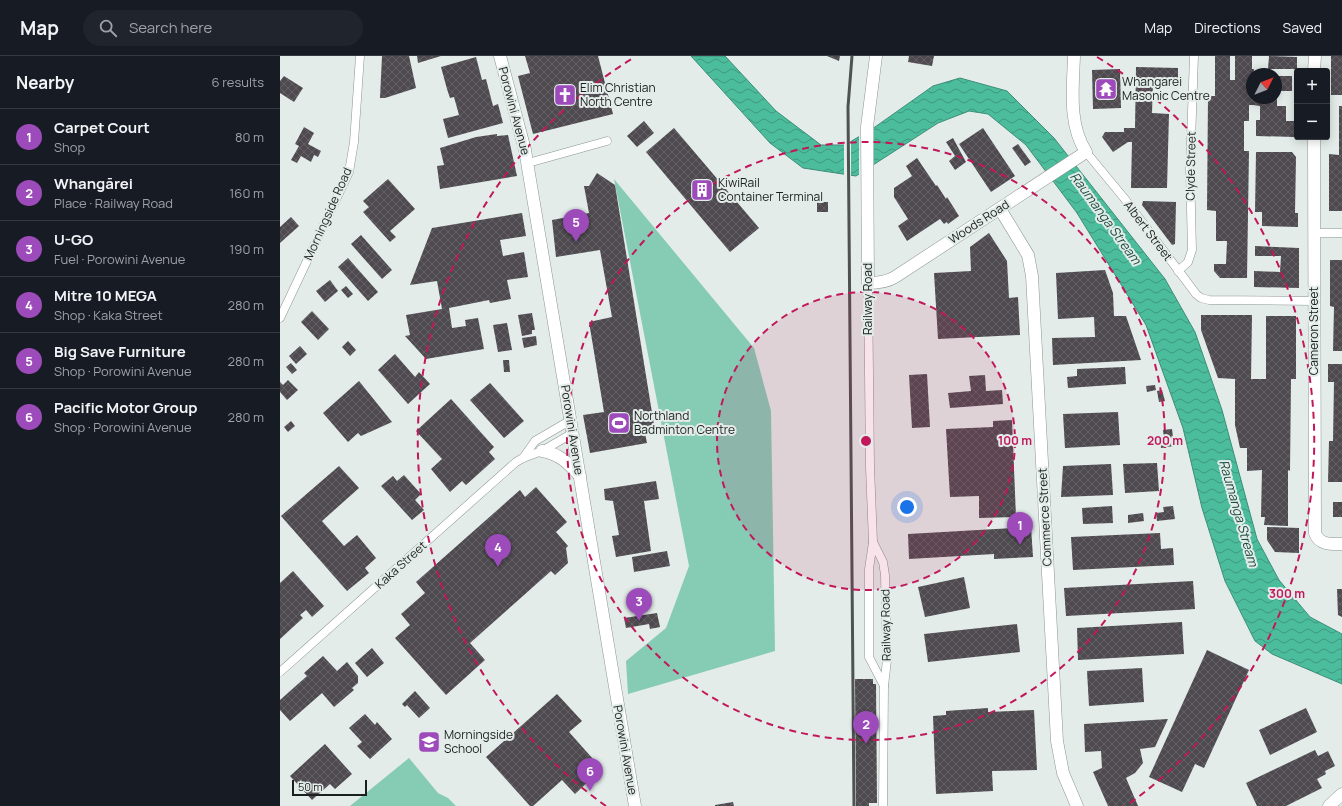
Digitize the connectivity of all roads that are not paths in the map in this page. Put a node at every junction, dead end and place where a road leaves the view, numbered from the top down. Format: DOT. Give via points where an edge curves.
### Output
graph roads {
  1 [pos="360,56"];
  2 [pos="500,56"];
  3 [pos="876,56"];
  4 [pos="1074,56"];
  5 [pos="1194,56"];
  6 [pos="1314,56"];
  7 [pos="1314,68"];
  8 [pos="1314,140"];
  9 [pos="607,141"];
  10 [pos="1086,152"];
  11 [pos="528,163"];
  12 [pos="1000,209"];
  13 [pos="1314,233"];
  14 [pos="1342,233"];
  15 [pos="1178,271"];
  16 [pos="868,283"];
  17 [pos="1314,301"];
  18 [pos="280,318"];
  19 [pos="570,420"];
  20 [pos="573,433"];
  21 [pos="542,451"];
  22 [pos="523,458"];
  23 [pos="580,476"];
  24 [pos="873,542"];
  25 [pos="1342,544"];
  26 [pos="280,672"];
  27 [pos="884,686"];
  28 [pos="1342,794"];
  29 [pos="635,806"];
  30 [pos="883,806"];
  31 [pos="1077,806"];
  32 [pos="1329,806"];
  1 -- 18 [label="street, Morningside Road" via="354,142 349,172"];
  2 -- 11 [label="street, Porowini Avenue"];
  3 -- 16 [label="street, Railway Road" via="867,127"];
  4 -- 10 [label="street, Albert Street" via="1074,118 1078,138"];
  5 -- 15 [label="street, Clyde Street" via="1190,184 1192,250 1188,262"];
  6 -- 7 [label="street"];
  8 -- 13 [label="street, Cameron Street"];
  9 -- 11 [label="street"];
  10 -- 12 [label="street, Woods Road"];
  10 -- 15 [label="street, Albert Street"];
  11 -- 19 [label="street, Porowini Avenue"];
  12 -- 16 [label="street, Woods Road" via="893,279"];
  12 -- 31 [label="street, Commerce Street" via="1024,246 1031,266 1057,742 1063,773"];
  13 -- 14 [label="street"];
  13 -- 17 [label="street, Cameron Street"];
  15 -- 17 [label="street, Albert Street" via="1196,294 1209,300"];
  16 -- 24 [label="street, Railway Road"];
  17 -- 25 [label="street, Cameron Street" via="1314,526 1316,537 1320,541"];
  19 -- 20 [label="street, Porowini Avenue"];
  19 -- 22 [label="street, Kaka Street" via="535,441"];
  20 -- 21 [label="street, Kaka Street"];
  20 -- 23 [label="street, Porowini Avenue"];
  21 -- 22 [label="street, Kaka Street"];
  21 -- 23 [label="street" via="564,459"];
  22 -- 26 [label="street, Kaka Street"];
  23 -- 29 [label="street, Porowini Avenue"];
  24 -- 27 [label="street, Railway Road" via="886,575 887,664"];
  24 -- 27 [label="street, Railway Road" via="868,569 869,659"];
  27 -- 30 [label="street, Railway Road"];
  28 -- 32 [label="street"];
}
